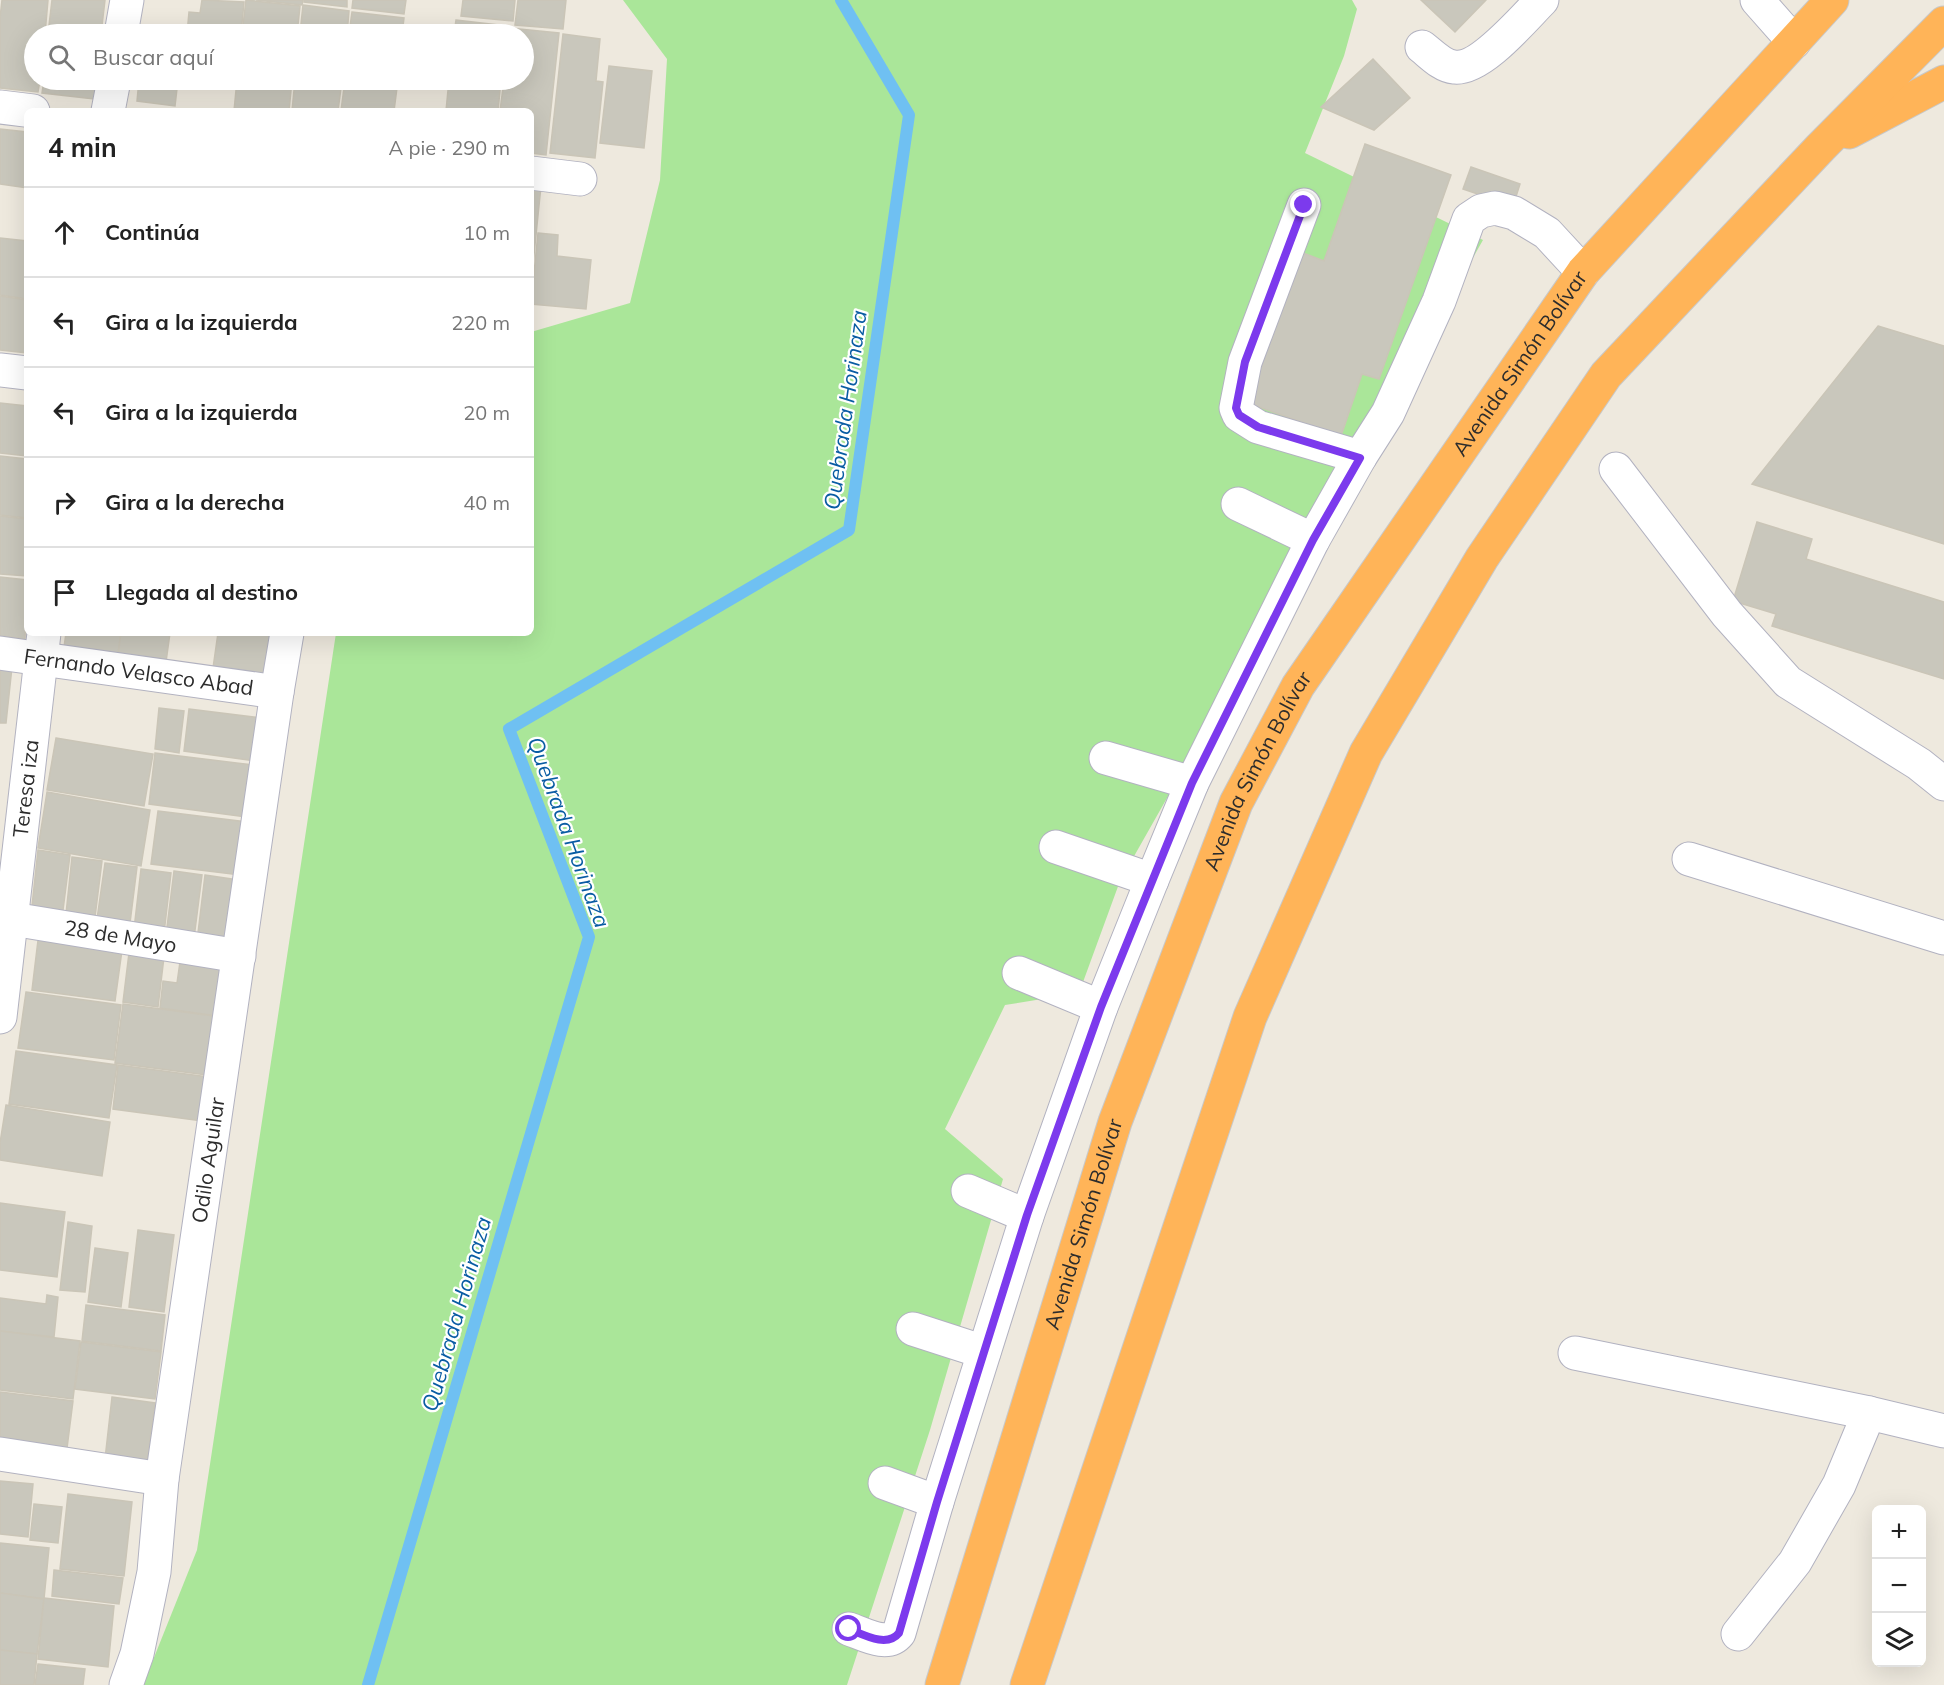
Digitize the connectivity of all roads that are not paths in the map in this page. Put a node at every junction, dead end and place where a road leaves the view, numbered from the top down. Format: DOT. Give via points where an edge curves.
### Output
graph roads {
  1 [pos="127,0"];
  2 [pos="1542,0"];
  3 [pos="1758,0"];
  4 [pos="1832,0"];
  5 [pos="123,24"];
  6 [pos="1944,24"];
  7 [pos="1794,42"];
  8 [pos="1422,47"];
  9 [pos="1944,82"];
  10 [pos="112,90"];
  11 [pos="0,107"];
  12 [pos="109,108"];
  13 [pos="24,110"];
  14 [pos="1821,147"];
  15 [pos="534,173"];
  16 [pos="580,179"];
  17 [pos="1304,205"];
  18 [pos="1583,272"];
  19 [pos="0,370"];
  20 [pos="24,372"];
  21 [pos="1360,458"];
  22 [pos="1617,469"];
  23 [pos="1238,504"];
  24 [pos="1313,540"];
  25 [pos="286,636"];
  26 [pos="42,645"];
  27 [pos="0,653"];
  28 [pos="277,692"];
  29 [pos="1106,758"];
  30 [pos="1192,783"];
  31 [pos="1944,784"];
  32 [pos="1056,847"];
  33 [pos="1689,859"];
  34 [pos="1152,879"];
  35 [pos="5,917"];
  36 [pos="1944,938"];
  37 [pos="239,956"];
  38 [pos="1019,973"];
  39 [pos="1101,1007"];
  40 [pos="0,1017"];
  41 [pos="968,1191"];
  42 [pos="1027,1215"];
  43 [pos="913,1329"];
  44 [pos="984,1352"];
  45 [pos="1575,1353"];
  46 [pos="1869,1413"];
  47 [pos="1944,1431"];
  48 [pos="0,1454"];
  49 [pos="162,1479"];
  50 [pos="885,1483"];
  51 [pos="937,1502"];
  52 [pos="849,1629"];
  53 [pos="1738,1634"];
  54 [pos="126,1685"];
  55 [pos="942,1685"];
  56 [pos="1027,1685"];
  1 -- 5 [label="street"];
  2 -- 8 [label="street" via="1468,66 1454,68"];
  3 -- 7 [label="street"];
  4 -- 7 [label="highway, Avenida Simón Bolívar"];
  6 -- 14 [label="highway"];
  7 -- 18 [label="highway, Avenida Simón Bolívar"];
  9 -- 14 [label="highway"];
  10 -- 12 [label="street"];
  11 -- 13 [label="street"];
  14 -- 56 [label="highway" via="1606,375 1482,558 1366,753 1250,1017"];
  15 -- 16 [label="street"];
  17 -- 21 [label="street" via="1245,362 1236,408 1239,415 1258,427"];
  18 -- 21 [label="street" via="1547,233 1514,213 1495,208 1469,219 1439,301 1388,413"];
  18 -- 55 [label="highway, Avenida Simón Bolívar" via="1298,687 1236,803 1115,1122"];
  19 -- 20 [label="street"];
  21 -- 24 [label="street"];
  22 -- 31 [label="street" via="1727,614 1788,682"];
  23 -- 24 [label="street"];
  24 -- 30 [label="street"];
  25 -- 28 [label="street, Odilo Aguilar"];
  26 -- 27 [label="street, Fernando Velasco Abad"];
  26 -- 28 [label="street, Fernando Velasco Abad"];
  26 -- 35 [label="street, Teresa iza"];
  28 -- 37 [label="street, Odilo Aguilar"];
  29 -- 30 [label="street"];
  30 -- 34 [label="street"];
  32 -- 34 [label="street"];
  33 -- 36 [label="street"];
  34 -- 39 [label="street"];
  35 -- 37 [label="street, 28 de Mayo"];
  35 -- 40 [label="street, Teresa iza"];
  37 -- 49 [label="street, Odilo Aguilar"];
  38 -- 39 [label="street"];
  39 -- 42 [label="street"];
  41 -- 42 [label="street"];
  42 -- 44 [label="street"];
  43 -- 44 [label="street"];
  44 -- 51 [label="street"];
  45 -- 46 [label="street"];
  46 -- 47 [label="street"];
  46 -- 53 [label="street" via="1839,1485 1795,1562"];
  48 -- 49 [label="street"];
  49 -- 54 [label="street, Odilo Aguilar" via="154,1572 137,1654"];
  50 -- 51 [label="street"];
  51 -- 52 [label="street" via="899,1633 885,1641"];
}
